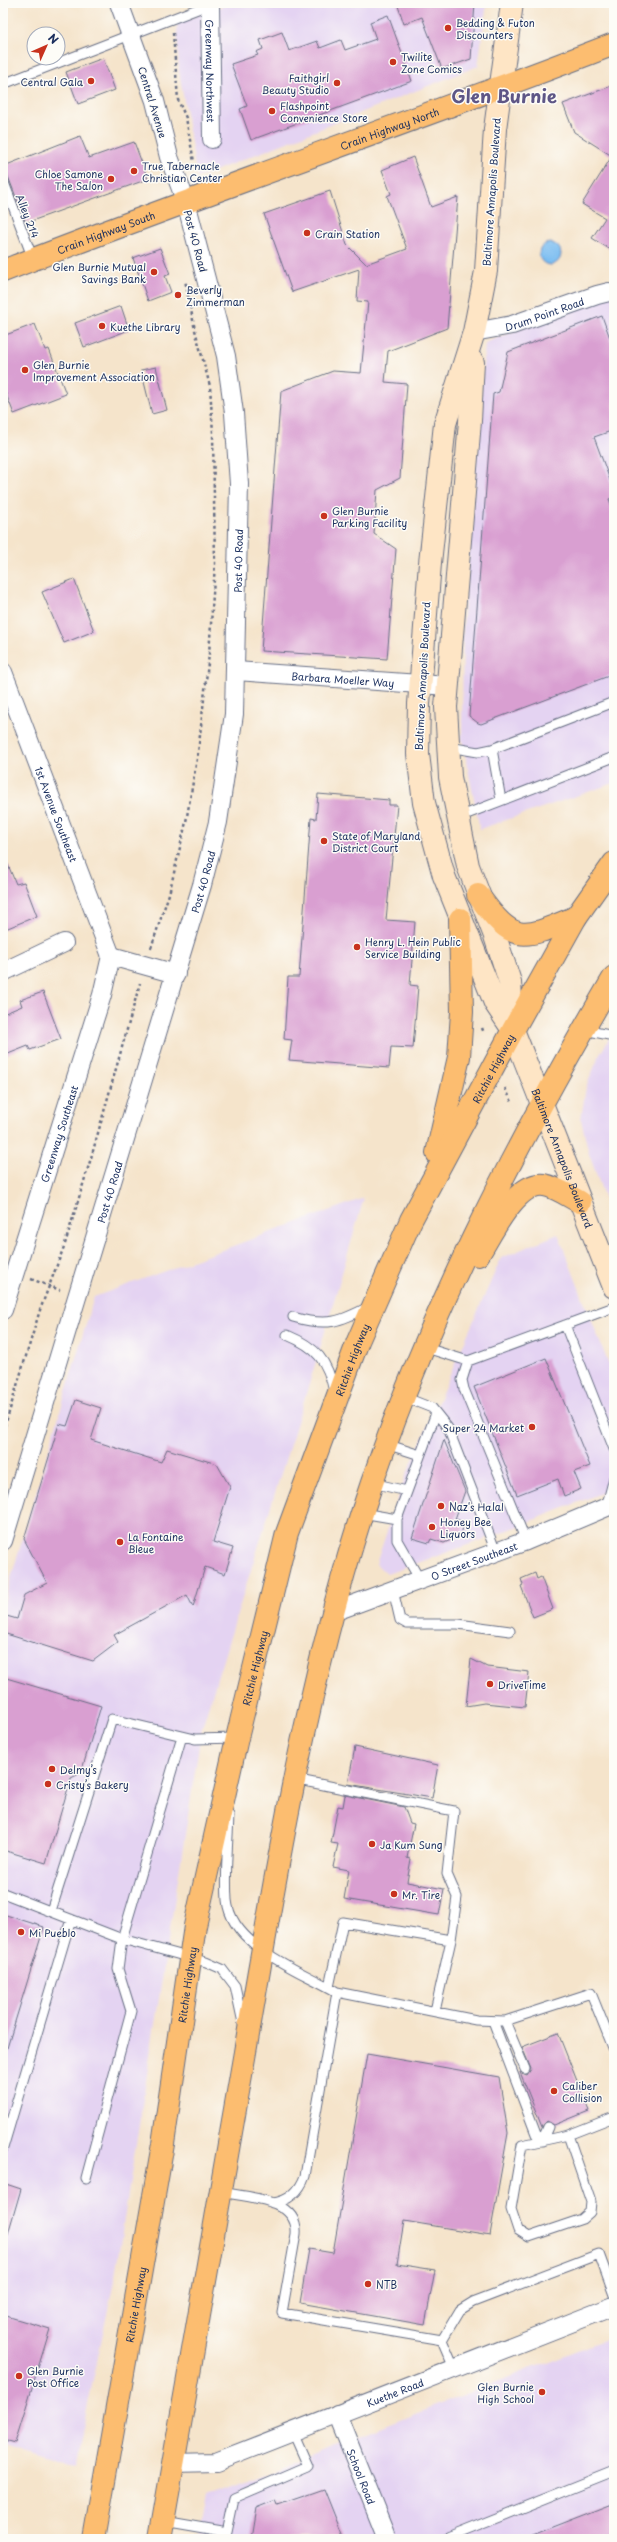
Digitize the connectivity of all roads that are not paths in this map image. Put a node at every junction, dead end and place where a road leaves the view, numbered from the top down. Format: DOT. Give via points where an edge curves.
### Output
graph roads {
  1 [pos="120,3"];
  2 [pos="512,3"];
  3 [pos="211,4"];
  4 [pos="132,34"];
  5 [pos="614,44"];
  6 [pos="3,84"];
  7 [pos="499,89"];
  8 [pos="212,139"];
  9 [pos="3,180"];
  10 [pos="186,202"];
  11 [pos="33,259"];
  12 [pos="3,271"];
  13 [pos="614,293"];
  14 [pos="474,332"];
  15 [pos="236,670"];
  16 [pos="3,672"];
  17 [pos="420,686"];
  18 [pos="448,686"];
  19 [pos="614,702"];
  20 [pos="448,747"];
  21 [pos="492,749"];
  22 [pos="614,756"];
  23 [pos="501,800"];
  24 [pos="457,818"];
  25 [pos="614,863"];
  26 [pos="478,895"];
  27 [pos="576,917"];
  28 [pos="460,919"];
  29 [pos="64,943"];
  30 [pos="111,956"];
  31 [pos="3,972"];
  32 [pos="176,974"];
  33 [pos="614,977"];
  34 [pos="513,1030"];
  35 [pos="583,1030"];
  36 [pos="614,1036"];
  37 [pos="542,1103"];
  38 [pos="430,1183"];
  39 [pos="580,1202"];
  40 [pos="614,1287"];
  41 [pos="374,1304"];
  42 [pos="614,1307"];
  43 [pos="3,1310"];
  44 [pos="293,1317"];
  45 [pos="434,1321"];
  46 [pos="565,1325"];
  47 [pos="287,1335"];
  48 [pos="423,1347"];
  49 [pos="468,1361"];
  50 [pos="404,1396"];
  51 [pos="335,1401"];
  52 [pos="436,1413"];
  53 [pos="386,1444"];
  54 [pos="614,1449"];
  55 [pos="420,1455"];
  56 [pos="614,1478"];
  57 [pos="372,1483"];
  58 [pos="407,1491"];
  59 [pos="610,1506"];
  60 [pos="362,1513"];
  61 [pos="397,1520"];
  62 [pos="3,1541"];
  63 [pos="526,1541"];
  64 [pos="496,1552"];
  65 [pos="420,1580"];
  66 [pos="393,1590"];
  67 [pos="333,1612"];
  68 [pos="510,1630"];
  69 [pos="182,1736"];
  70 [pos="237,1738"];
  71 [pos="230,1767"];
  72 [pos="294,1779"];
  73 [pos="3,1894"];
  74 [pos="51,1912"];
  75 [pos="71,1919"];
  76 [pos="122,1939"];
  77 [pos="451,1940"];
  78 [pos="262,1950"];
  79 [pos="189,1959"];
  80 [pos="333,1990"];
  81 [pos="434,2011"];
  82 [pos="493,2021"];
  83 [pos="505,2021"];
  84 [pos="245,2050"];
  85 [pos="614,2050"];
  86 [pos="525,2069"];
  87 [pos="614,2118"];
  88 [pos="548,2127"];
  89 [pos="568,2134"];
  90 [pos="542,2141"];
  91 [pos="3,2148"];
  92 [pos="86,2178"];
  93 [pos="220,2192"];
  94 [pos="272,2203"];
  95 [pos="614,2295"];
  96 [pos="614,2306"];
  97 [pos="442,2340"];
  98 [pos="454,2368"];
  99 [pos="337,2414"];
  100 [pos="293,2432"];
  101 [pos="173,2463"];
  102 [pos="614,2471"];
  103 [pos="161,2530"];
  104 [pos="226,2535"];
  105 [pos="94,2539"];
  106 [pos="387,2539"];
  107 [pos="444,2539"];
  1 -- 4 [label="street, Central Avenue"];
  2 -- 7 [label="main road, Baltimore Annapolis Boulevard"];
  3 -- 4 [label="lane"];
  3 -- 8 [label="street, Greenway Northwest"];
  4 -- 6 [label="lane"];
  4 -- 10 [label="street, Central Avenue" via="155,101 171,162"];
  5 -- 7 [label="main road, Crain Highway North"];
  7 -- 10 [label="main road, Crain Highway North"];
  7 -- 14 [label="main road, Baltimore Annapolis Boulevard" via="486,271"];
  9 -- 11 [label="lane, Alley 214"];
  10 -- 11 [label="main road, Crain Highway South"];
  10 -- 15 [label="street, Post 40 Road" via="226,356 234,413 240,484"];
  11 -- 12 [label="main road, Crain Highway South"];
  13 -- 14 [label="street, Drum Point Road" via="590,297 512,325"];
  14 -- 17 [label="main road, Baltimore Annapolis Boulevard" via="445,424"];
  14 -- 18 [label="main road, Baltimore Annapolis Boulevard" via="470,421"];
  15 -- 17 [label="street, Barbara Moeller Way"];
  15 -- 32 [label="street, Post 40 Road" via="229,758 218,822"];
  16 -- 30 [label="street, 1st Avenue Southeast"];
  17 -- 18 [label="street, Barbara Moeller Way"];
  17 -- 28 [label="main road, Baltimore Annapolis Boulevard" via="418,754 424,803 444,876"];
  18 -- 20 [label="main road, Baltimore Annapolis Boulevard"];
  19 -- 21 [label="lane"];
  20 -- 21 [label="lane" via="478,752"];
  20 -- 24 [label="main road, Baltimore Annapolis Boulevard"];
  21 -- 23 [label="lane"];
  22 -- 23 [label="lane"];
  23 -- 24 [label="lane"];
  24 -- 26 [label="main road, Baltimore Annapolis Boulevard" via="468,866"];
  25 -- 27 [label="main road, Ritchie Highway"];
  26 -- 27 [label="main road" via="504,928 516,934 539,933"];
  26 -- 34 [label="main road, Baltimore Annapolis Boulevard" via="510,982"];
  27 -- 34 [label="main road, Ritchie Highway"];
  28 -- 34 [label="main road, Baltimore Annapolis Boulevard" via="495,1003"];
  28 -- 38 [label="main road" via="462,1012 459,1057"];
  29 -- 31 [label="street"];
  30 -- 32 [label="street"];
  30 -- 43 [label="street, Greenway Southeast" via="102,995"];
  32 -- 62 [label="street, Post 40 Road"];
  33 -- 35 [label="main road"];
  34 -- 37 [label="main road, Baltimore Annapolis Boulevard"];
  34 -- 38 [label="main road, Ritchie Highway"];
  35 -- 36 [label="lane"];
  35 -- 37 [label="main road"];
  37 -- 39 [label="main road, Baltimore Annapolis Boulevard"];
  37 -- 45 [label="main road" via="498,1186"];
  38 -- 41 [label="main road, Ritchie Highway"];
  39 -- 40 [label="main road, Baltimore Annapolis Boulevard"];
  39 -- 45 [label="main road" via="544,1185 530,1186 518,1194"];
  41 -- 44 [label="lane" via="344,1320 314,1323"];
  41 -- 51 [label="main road, Ritchie Highway"];
  42 -- 46 [label="lane"];
  45 -- 48 [label="main road"];
  46 -- 49 [label="lane"];
  46 -- 54 [label="lane"];
  47 -- 51 [label="lane" via="308,1344 324,1361 331,1378"];
  48 -- 49 [label="lane"];
  48 -- 50 [label="main road"];
  49 -- 63 [label="lane" via="462,1380 464,1389"];
  50 -- 52 [label="lane" via="432,1408"];
  50 -- 53 [label="main road"];
  51 -- 70 [label="main road, Ritchie Highway" via="287,1533"];
  52 -- 55 [label="lane"];
  52 -- 64 [label="lane" via="448,1428"];
  53 -- 55 [label="lane"];
  53 -- 57 [label="main road"];
  55 -- 58 [label="lane"];
  56 -- 59 [label="lane"];
  57 -- 58 [label="lane"];
  57 -- 60 [label="main road"];
  58 -- 61 [label="lane"];
  59 -- 63 [label="street, O Street Southeast"];
  60 -- 61 [label="lane"];
  60 -- 67 [label="main road"];
  61 -- 65 [label="lane" via="397,1540"];
  63 -- 64 [label="street, O Street Southeast"];
  64 -- 65 [label="street, O Street Southeast"];
  65 -- 66 [label="street, O Street Southeast"];
  66 -- 67 [label="street, O Street Southeast"];
  66 -- 68 [label="lane" via="400,1620 407,1624 458,1624"];
  67 -- 72 [label="main road"];
  69 -- 70 [label="lane" via="195,1739"];
  69 -- 74 [label="lane" via="112,1719"];
  69 -- 76 [label="lane"];
  70 -- 71 [label="main road, Ritchie Highway"];
  71 -- 78 [label="lane" via="227,1900 239,1932"];
  71 -- 79 [label="main road, Ritchie Highway"];
  72 -- 77 [label="lane" via="454,1811 447,1874 457,1897"];
  72 -- 78 [label="main road"];
  73 -- 74 [label="lane"];
  74 -- 75 [label="lane"];
  75 -- 76 [label="lane"];
  75 -- 91 [label="lane"];
  76 -- 79 [label="lane"];
  76 -- 92 [label="lane" via="118,1969 131,2011"];
  77 -- 80 [label="lane" via="343,1922"];
  77 -- 81 [label="lane"];
  78 -- 80 [label="lane"];
  78 -- 84 [label="main road"];
  79 -- 84 [label="lane" via="222,1969 235,1986 243,2024"];
  79 -- 105 [label="main road, Ritchie Highway" via="163,2144"];
  80 -- 81 [label="lane"];
  80 -- 94 [label="lane" via="303,2183 292,2196"];
  81 -- 82 [label="lane"];
  82 -- 83 [label="lane"];
  82 -- 90 [label="lane" via="536,2134"];
  83 -- 85 [label="lane" via="591,1993"];
  83 -- 86 [label="lane"];
  84 -- 93 [label="main road"];
  87 -- 89 [label="lane"];
  88 -- 90 [label="lane"];
  89 -- 90 [label="lane"];
  89 -- 90 [label="lane" via="591,2202 590,2212 582,2219 529,2237 518,2230 511,2209 522,2145"];
  93 -- 94 [label="lane"];
  93 -- 101 [label="main road"];
  94 -- 97 [label="lane" via="289,2213 296,2228 282,2313"];
  95 -- 97 [label="lane" via="599,2254 473,2302 460,2310"];
  96 -- 98 [label="street, Kuethe Road"];
  97 -- 98 [label="lane"];
  98 -- 99 [label="street, Kuethe Road"];
  99 -- 100 [label="street, Kuethe Road"];
  99 -- 106 [label="street, School Road"];
  100 -- 101 [label="street, Kuethe Road" via="216,2462"];
  100 -- 104 [label="lane" via="308,2466 234,2498"];
  101 -- 103 [label="main road"];
  102 -- 107 [label="lane"];
  103 -- 104 [label="lane"];
}
